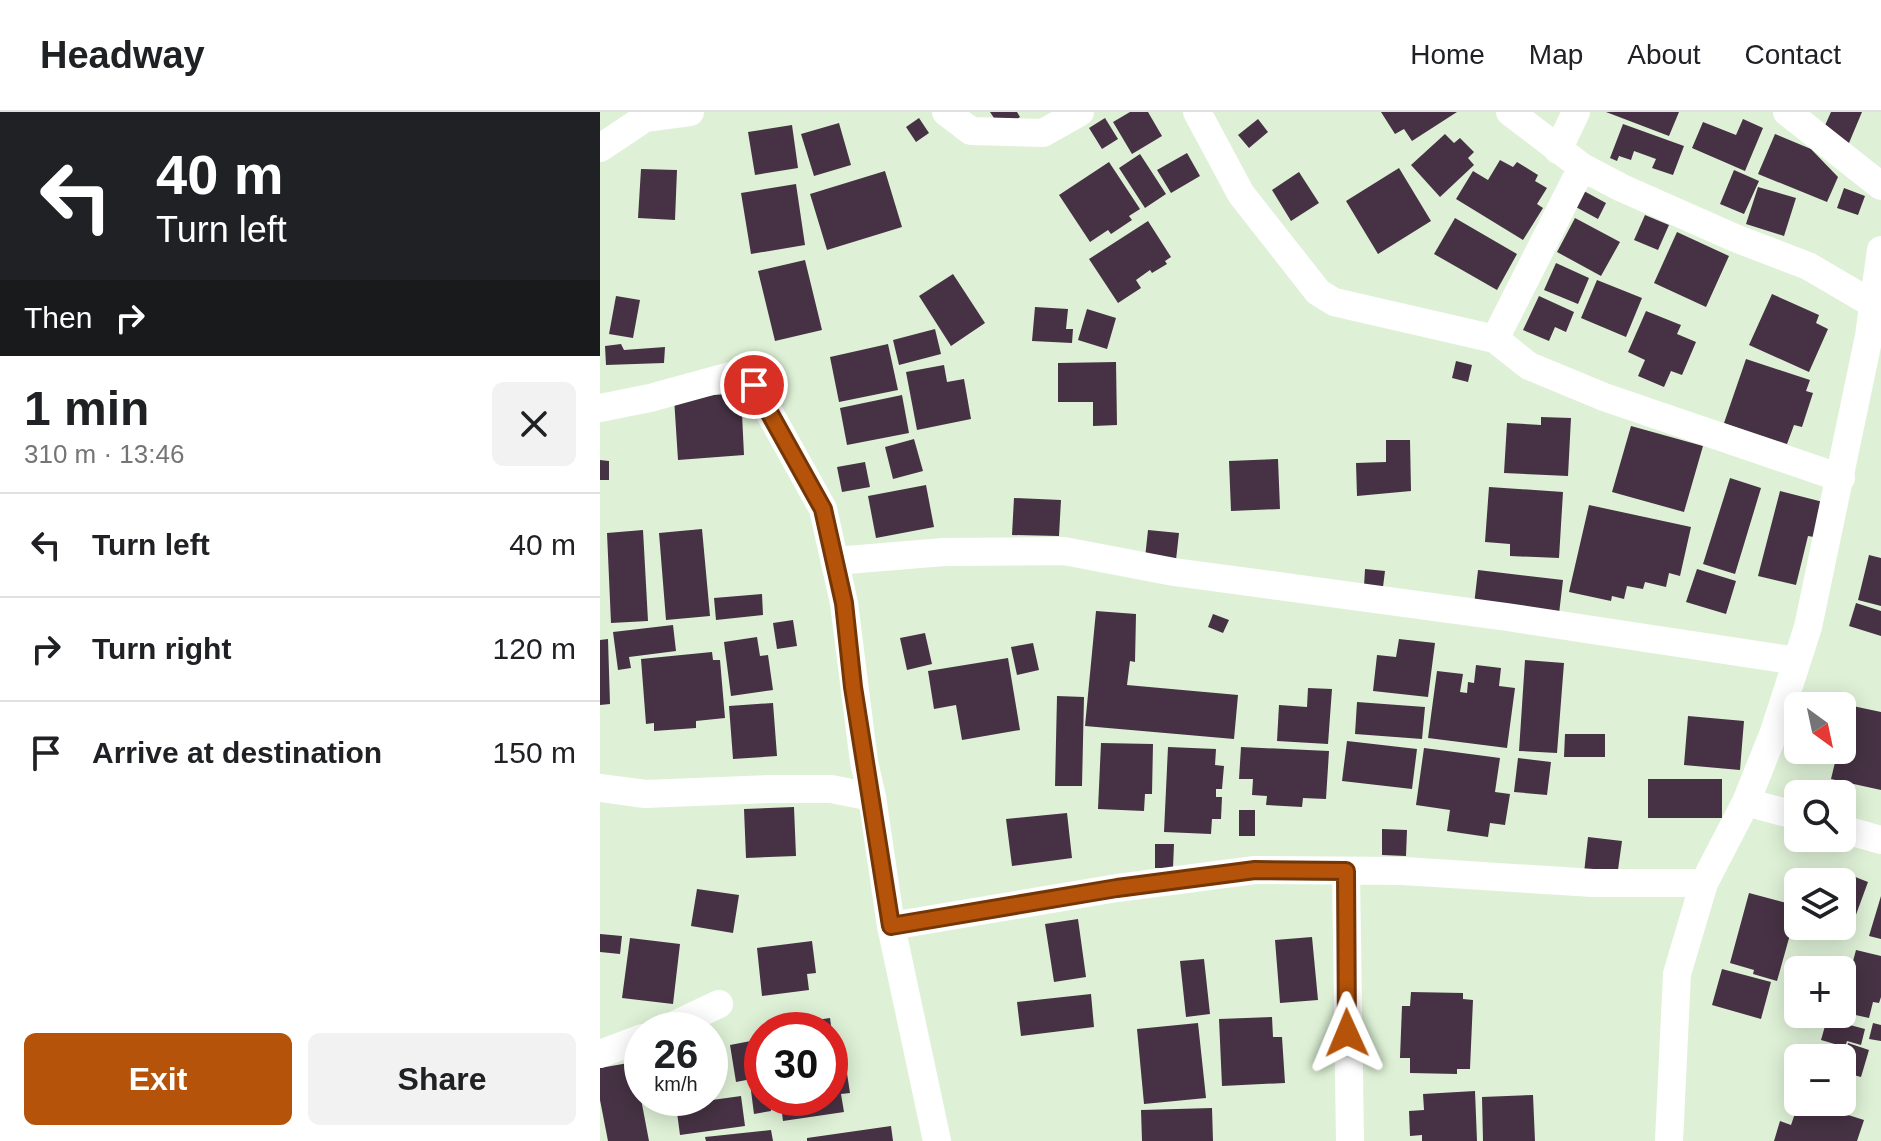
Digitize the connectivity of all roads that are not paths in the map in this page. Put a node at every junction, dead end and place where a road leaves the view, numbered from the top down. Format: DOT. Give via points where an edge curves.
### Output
graph roads {
  1 [pos="690,112"];
  2 [pos="946,112"];
  3 [pos="1080,112"];
  4 [pos="1197,112"];
  5 [pos="1510,112"];
  6 [pos="1576,112"];
  7 [pos="1787,112"];
  8 [pos="600,148"];
  9 [pos="1558,150"];
  10 [pos="1582,167"];
  11 [pos="1881,186"];
  12 [pos="1881,250"];
  13 [pos="1873,304"];
  14 [pos="1875,337"];
  15 [pos="1495,339"];
  16 [pos="600,408"];
  17 [pos="1841,478"];
  18 [pos="835,561"];
  19 [pos="1797,661"];
  20 [pos="600,788"];
  21 [pos="872,797"];
  22 [pos="1746,802"];
  23 [pos="1784,812"];
  24 [pos="1856,833"];
  25 [pos="1881,840"];
  26 [pos="1346,871"];
  27 [pos="1704,883"];
  28 [pos="891,926"];
  29 [pos="719,1004"];
  30 [pos="702,1012"];
  31 [pos="624,1045"];
  32 [pos="600,1054"];
  33 [pos="937,1141"];
  34 [pos="1350,1141"];
  35 [pos="1669,1141"];
  1 -- 8 [label="street" via="645,118"];
  2 -- 3 [label="street" via="971,131 1043,133"];
  4 -- 15 [label="street" via="1241,194 1318,292 1334,302"];
  5 -- 9 [label="street"];
  6 -- 9 [label="street"];
  7 -- 11 [label="street"];
  9 -- 10 [label="street"];
  10 -- 13 [label="street" via="1808,266"];
  10 -- 15 [label="street"];
  12 -- 13 [label="street"];
  13 -- 14 [label="street"];
  14 -- 17 [label="street"];
  15 -- 17 [label="street" via="1529,366 1604,397"];
  16 -- 18 [label="street" via="741,373 754,385 823,509"];
  17 -- 19 [label="street"];
  18 -- 19 [label="street" via="944,552 1064,551 1174,572"];
  18 -- 21 [label="street"];
  19 -- 22 [label="street"];
  20 -- 21 [label="street" via="645,794 831,789"];
  21 -- 28 [label="street"];
  22 -- 23 [label="street"];
  22 -- 27 [label="street"];
  24 -- 25 [label="street"];
  26 -- 27 [label="street"];
  26 -- 28 [label="street" via="1255,870"];
  26 -- 34 [label="street"];
  27 -- 35 [label="street" via="1677,974"];
  28 -- 33 [label="street"];
  29 -- 30 [label="street"];
  31 -- 32 [label="street"];
}
